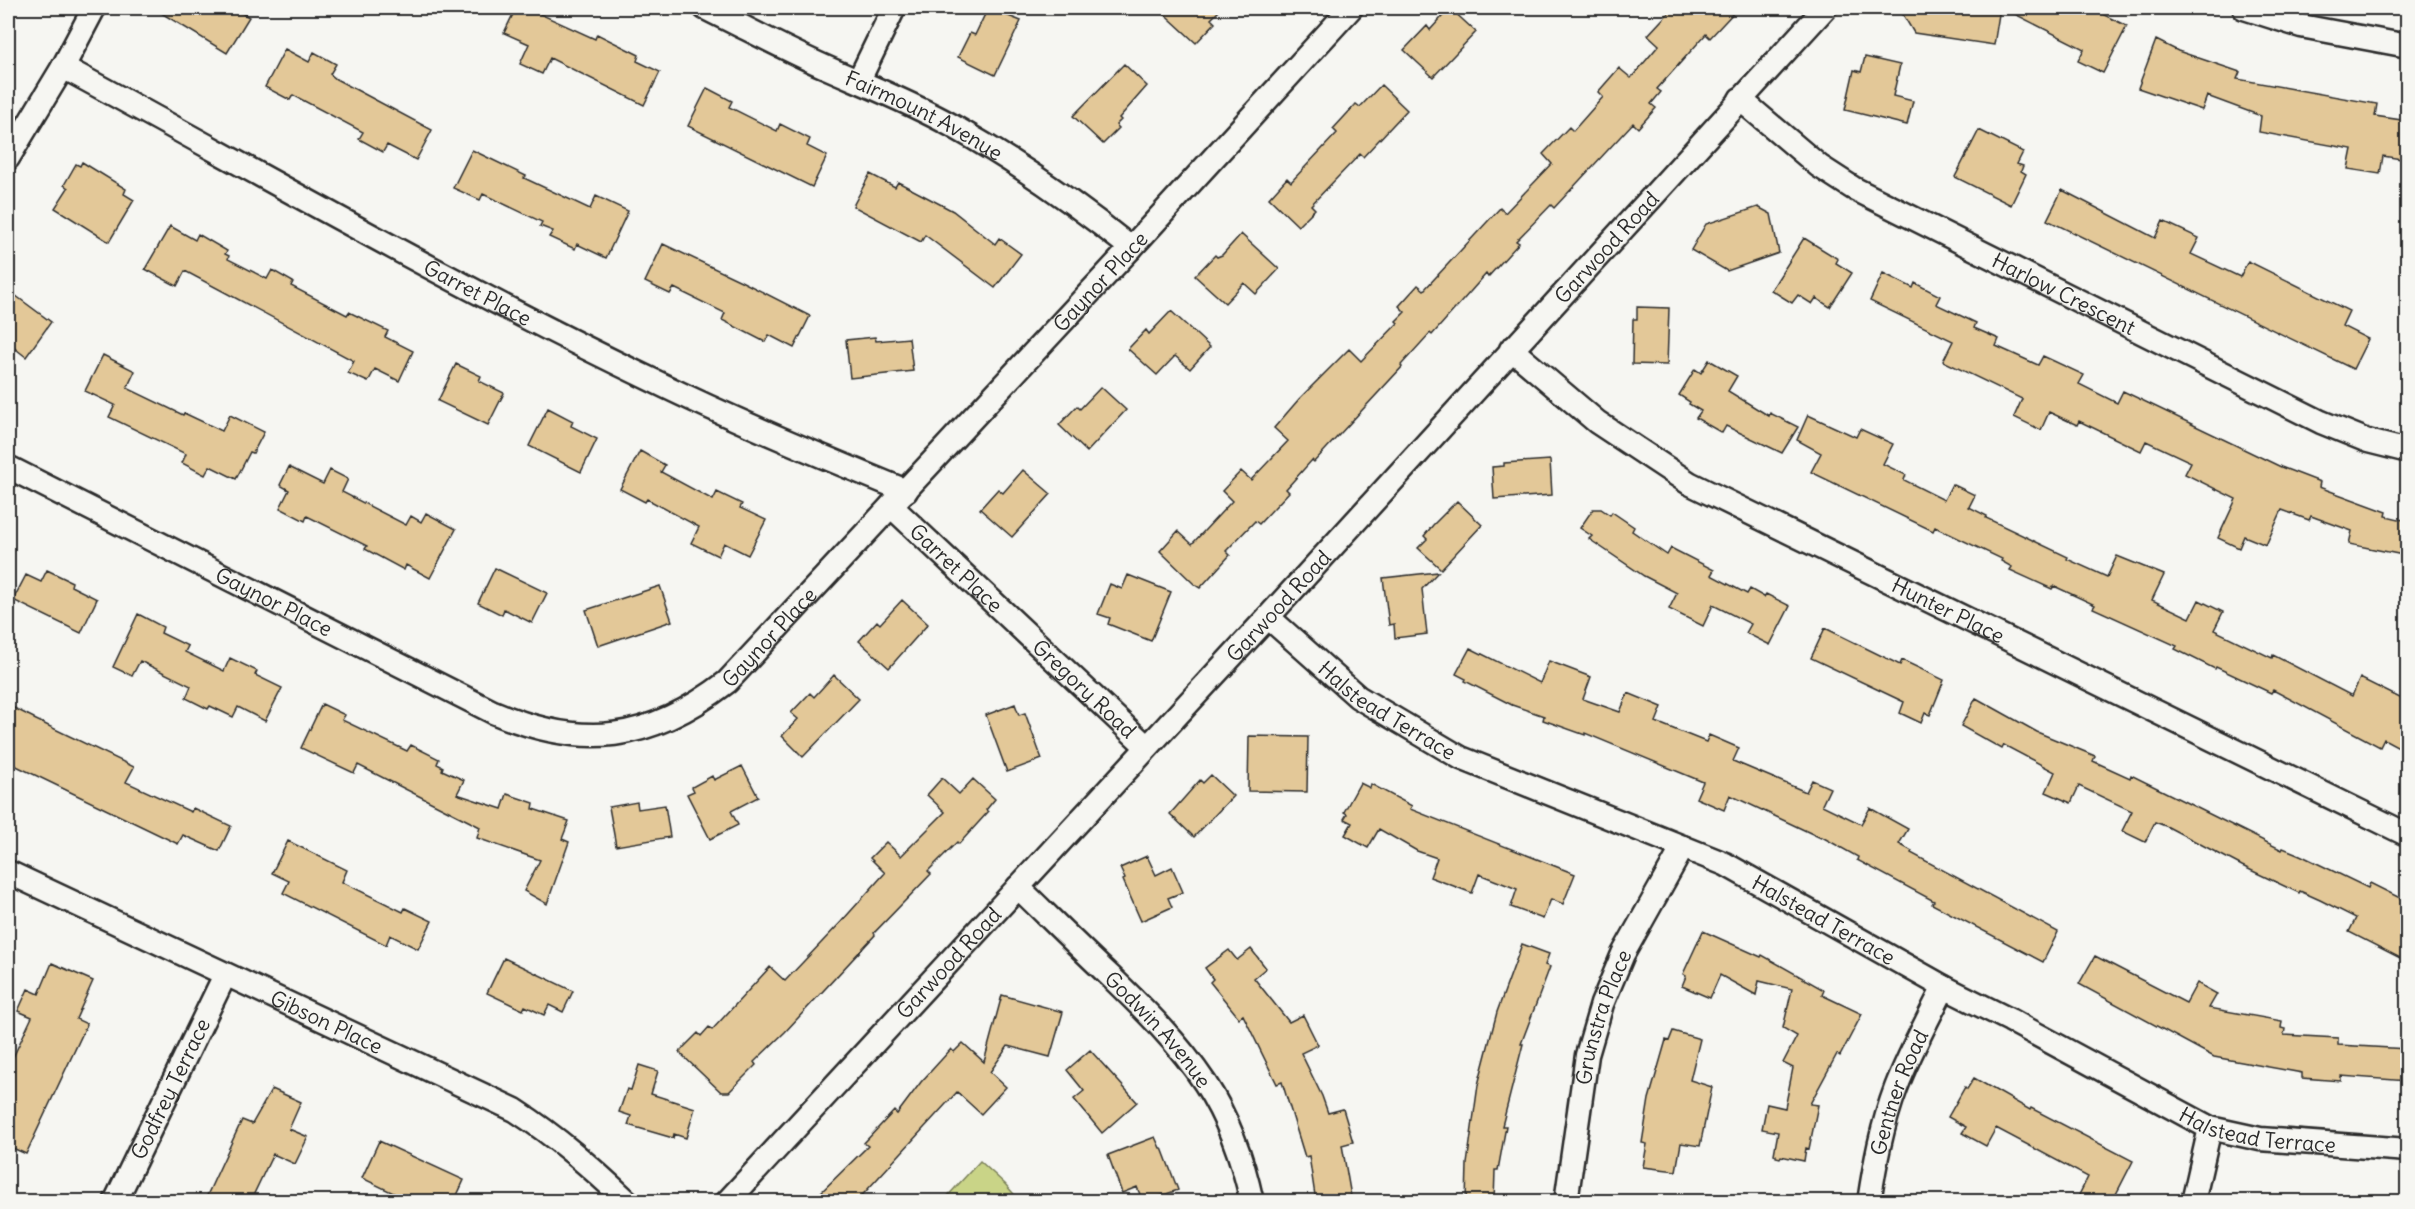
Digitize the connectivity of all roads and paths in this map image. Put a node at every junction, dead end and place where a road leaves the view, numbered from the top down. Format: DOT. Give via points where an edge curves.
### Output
graph roads {
  1 [pos="94,8"];
  2 [pos="705,8"];
  3 [pos="894,8"];
  4 [pos="1351,8"];
  5 [pos="1825,8"];
  6 [pos="2244,8"];
  7 [pos="2408,46"];
  8 [pos="63,68"];
  9 [pos="859,80"];
  10 [pos="1740,99"];
  11 [pos="11,146"];
  12 [pos="1131,248"];
  13 [pos="1511,349"];
  14 [pos="2408,451"];
  15 [pos="8,467"];
  16 [pos="898,499"];
  17 [pos="1268,617"];
  18 [pos="1022,629"];
  19 [pos="1147,747"];
  20 [pos="2408,835"];
  21 [pos="1683,847"];
  22 [pos="8,872"];
  23 [pos="1018,887"];
  24 [pos="225,975"];
  25 [pos="1944,987"];
  26 [pos="2210,1128"];
  27 [pos="2408,1150"];
  28 [pos="115,1202"];
  29 [pos="628,1202"];
  30 [pos="727,1202"];
  31 [pos="1252,1202"];
  32 [pos="1566,1202"];
  33 [pos="1869,1202"];
  34 [pos="2193,1202"];
  1 -- 8 [label="street"];
  2 -- 9 [label="street, Fairmount Avenue"];
  3 -- 9 [label="street"];
  4 -- 12 [label="street, Gaynor Place"];
  5 -- 10 [label="street, Garwood Road"];
  6 -- 7 [label="street" via="2301,26"];
  8 -- 11 [label="street"];
  8 -- 16 [label="street, Garret Place" via="531,320"];
  9 -- 12 [label="street, Fairmount Avenue" via="1013,161"];
  10 -- 13 [label="street, Garwood Road"];
  10 -- 14 [label="street, Harlow Crescent" via="1819,166 1852,188 2321,422 2368,441"];
  12 -- 16 [label="street, Gaynor Place"];
  13 -- 17 [label="street, Garwood Road"];
  13 -- 20 [label="street, Hunter Place" via="1597,422 1689,483"];
  15 -- 16 [label="street, Gaynor Place" via="493,712 526,726 565,734 604,735 639,729 701,702 727,682"];
  16 -- 18 [label="street, Garret Place"];
  17 -- 19 [label="street, Garwood Road"];
  17 -- 21 [label="street, Halstead Terrace" via="1358,697 1461,758"];
  18 -- 19 [label="street, Gregory Road"];
  19 -- 23 [label="street, Garwood Road"];
  21 -- 25 [label="street, Halstead Terrace" via="1725,864"];
  21 -- 32 [label="street, Grunstra Place" via="1623,954 1602,1004 1587,1056"];
  22 -- 24 [label="street, Gibson Place"];
  23 -- 30 [label="street, Garwood Road"];
  23 -- 31 [label="street, Godwin Avenue" via="1176,1042 1206,1084 1229,1129"];
  24 -- 28 [label="street, Godfrey Terrace"];
  24 -- 29 [label="street, Gibson Place" via="515,1110 580,1157"];
  25 -- 26 [label="street, Halstead Terrace"];
  25 -- 33 [label="street, Gentner Road" via="1895,1089 1878,1145"];
  26 -- 27 [label="street, Halstead Terrace" via="2260,1139"];
  26 -- 34 [label="street"];
}
